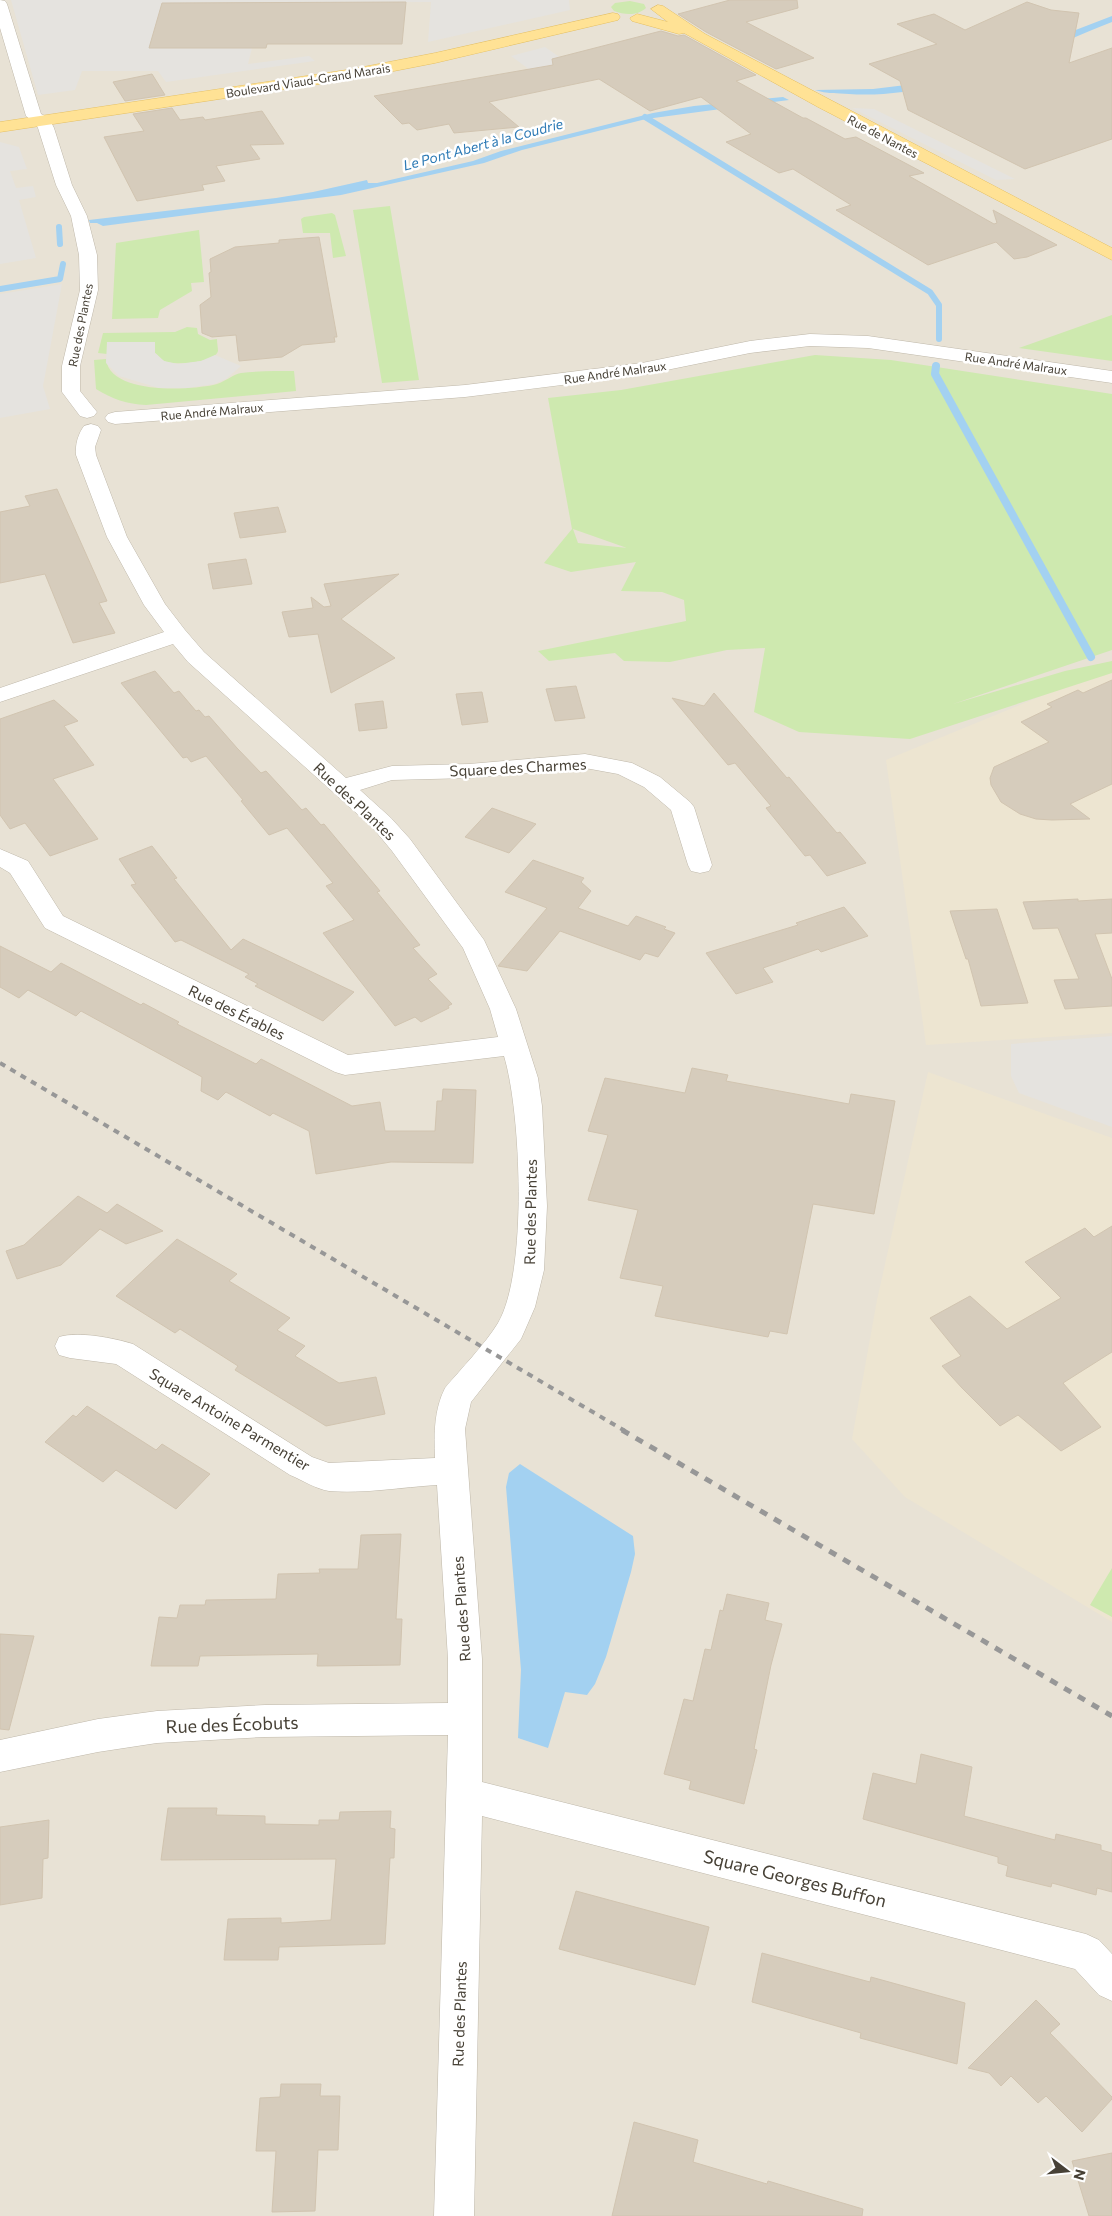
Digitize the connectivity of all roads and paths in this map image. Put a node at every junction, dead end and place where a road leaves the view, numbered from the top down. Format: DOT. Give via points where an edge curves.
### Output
graph roads {
  1 [pos="660,3"];
  2 [pos="0,4"];
  3 [pos="613,17"];
  4 [pos="637,18"];
  5 [pos="700,37"];
  6 [pos="38,119"];
  7 [pos="0,121"];
  8 [pos="0,127"];
  9 [pos="1112,254"];
  10 [pos="1112,377"];
  11 [pos="89,421"];
  12 [pos="177,634"];
  13 [pos="0,695"];
  14 [pos="344,788"];
  15 [pos="0,857"];
  16 [pos="700,865"];
  17 [pos="515,1045"];
  18 [pos="70,1346"];
  19 [pos="453,1470"];
  20 [pos="466,1716"];
  21 [pos="0,1756"];
  22 [pos="465,1798"];
  23 [pos="1112,1982"];
  24 [pos="454,2216"];
  1 -- 4 [label="main road" via="651,15"];
  1 -- 5 [label="main road, Rue de Nantes"];
  2 -- 6 [label="street, Rue des Plantes"];
  3 -- 4 [label="main road"];
  3 -- 6 [label="main road, Boulevard Viaud-Grand Marais" via="353,74"];
  3 -- 6 [label="main road, Boulevard Viaud-Grand Marais" via="598,7 523,32 348,69"];
  4 -- 5 [label="main road"];
  5 -- 9 [label="main road, Rue de Nantes"];
  6 -- 7 [label="main road, Boulevard Viaud-Grand Marais"];
  6 -- 8 [label="main road, Boulevard Viaud-Grand Marais"];
  6 -- 11 [label="street, Rue des Plantes" via="79,216 88,255 89,290 73,357 71,392"];
  10 -- 11 [label="street, Rue André Malraux" via="898,346 840,340 784,342 618,372 465,391 115,418 107,427"];
  11 -- 12 [label="street, Rue des Plantes" via="86,455 117,537 155,605"];
  12 -- 13 [label="street"];
  12 -- 14 [label="street, Rue des Plantes" via="196,657"];
  14 -- 16 [label="street, Square des Charmes" via="392,773 470,771 584,761 624,768 652,782 682,807"];
  14 -- 17 [label="street, Rue des Plantes" via="401,844 475,946 500,1001"];
  15 -- 17 [label="street, Rue des Érables" via="19,867 54,922 346,1065"];
  17 -- 19 [label="street, Rue des Plantes" via="525,1087 531,1143 534,1200 529,1270 510,1330 456,1397 450,1429"];
  18 -- 19 [label="street, Square Antoine Parmentier" via="122,1353 301,1466 328,1476"];
  19 -- 20 [label="street, Rue des Plantes"];
  20 -- 21 [label="street, Rue des Écobuts" via="156,1727"];
  20 -- 22 [label="street, Rue des Plantes"];
  22 -- 23 [label="street, Square Georges Buffon" via="485,1799 1086,1953"];
  22 -- 24 [label="street, Rue des Plantes"];
}
